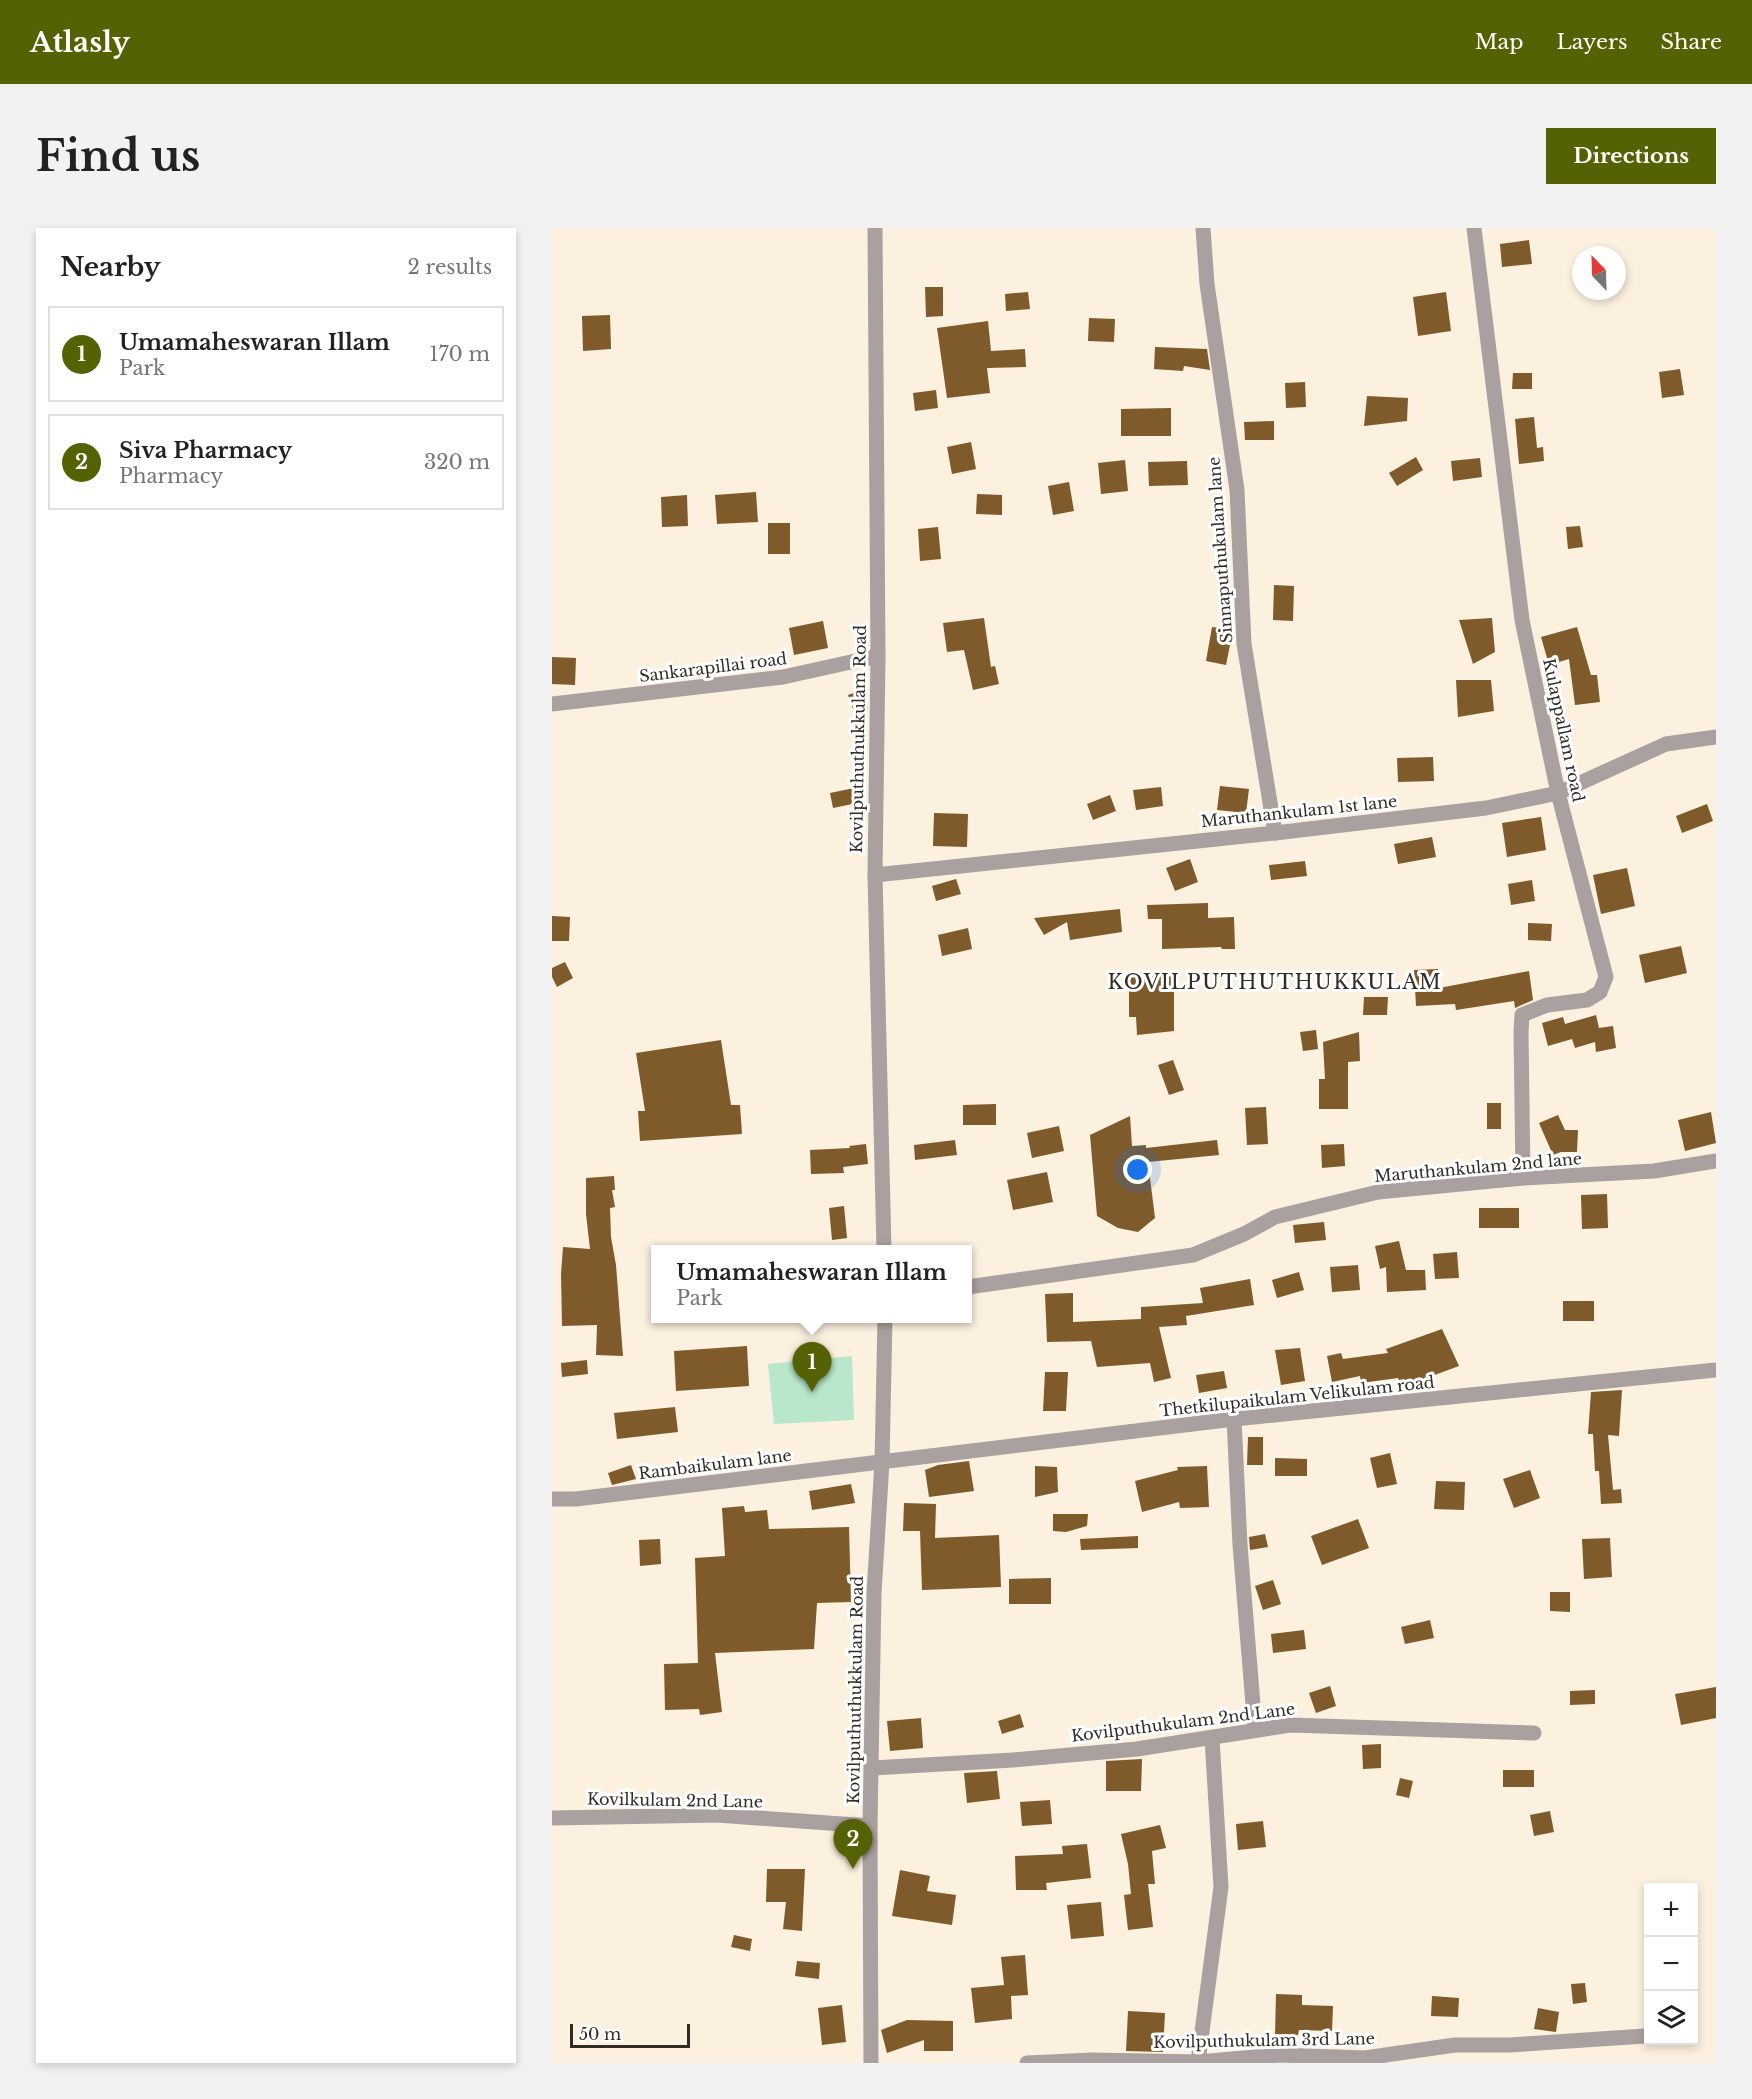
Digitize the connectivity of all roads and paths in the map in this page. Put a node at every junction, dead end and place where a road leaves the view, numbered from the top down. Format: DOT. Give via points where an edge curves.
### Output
graph roads {
  1 [pos="875,228"];
  2 [pos="1203,228"];
  3 [pos="1474,228"];
  4 [pos="878,656"];
  5 [pos="552,704"];
  6 [pos="1716,737"];
  7 [pos="1558,793"];
  8 [pos="1275,833"];
  9 [pos="875,875"];
  10 [pos="1716,1161"];
  11 [pos="1523,1178"];
  12 [pos="884,1245"];
  13 [pos="972,1286"];
  14 [pos="885,1323"];
  15 [pos="1716,1370"];
  16 [pos="1234,1419"];
  17 [pos="882,1462"];
  18 [pos="552,1499"];
  19 [pos="1255,1729"];
  20 [pos="1534,1733"];
  21 [pos="1212,1738"];
  22 [pos="872,1768"];
  23 [pos="552,1818"];
  24 [pos="870,1826"];
  25 [pos="1644,2036"];
  26 [pos="1198,2061"];
  27 [pos="1366,2061"];
  28 [pos="871,2063"];
  29 [pos="1028,2063"];
  1 -- 4 [label="street, Kovilputhuthukkulam Road"];
  2 -- 8 [label="street, Sinnaputhukulam lane" via="1207,284 1237,490 1244,644"];
  3 -- 7 [label="street, Kulappallam road" via="1522,620"];
  4 -- 5 [label="street, Sankarapillai road" via="783,677"];
  4 -- 9 [label="street, Kovilputhuthukkulam Road"];
  6 -- 7 [label="street, Maruthankulam 1st lane" via="1666,744"];
  7 -- 8 [label="street, Maruthankulam 1st lane" via="1486,808"];
  7 -- 11 [label="street, Kulappallam road" via="1606,976 1600,992 1587,1000 1547,1005 1522,1015"];
  8 -- 9 [label="street, Maruthankulam 1st lane"];
  9 -- 12 [label="street, Kovilputhuthukkulam Road"];
  10 -- 11 [label="street, Maruthankulam 2nd lane" via="1654,1172"];
  11 -- 13 [label="street, Maruthankulam 2nd lane" via="1378,1192 1275,1217 1193,1255"];
  14 -- 17 [label="street, Kovilputhuthukkulam Road"];
  15 -- 16 [label="street, Thetkilupaikulam Velikulam road"];
  16 -- 17 [label="street, Thetkilupaikulam Velikulam road"];
  16 -- 19 [label="street"];
  17 -- 18 [label="street, Rambaikulam lane"];
  17 -- 22 [label="street, Kovilputhuthukkulam Road" via="874,1593"];
  19 -- 20 [label="street, Kovilputhukulam 2nd Lane" via="1290,1725"];
  19 -- 21 [label="street, Kovilputhukulam 2nd Lane"];
  21 -- 22 [label="street, Kovilputhukulam 2nd Lane" via="1013,1760"];
  21 -- 26 [label="street" via="1221,1887"];
  22 -- 24 [label="street, Kovilputhuthukkulam Road"];
  23 -- 24 [label="street, Kovilkulam 2nd Lane" via="717,1815"];
  24 -- 28 [label="street, Kovilputhuthukkulam Road"];
  25 -- 27 [label="street, Kovilputhukulam 3rd Lane" via="1455,2045"];
  26 -- 27 [label="street, Kovilputhukulam 3rd Lane" via="1278,2055"];
  26 -- 29 [label="street, Kovilputhukulam 3rd Lane"];
}
